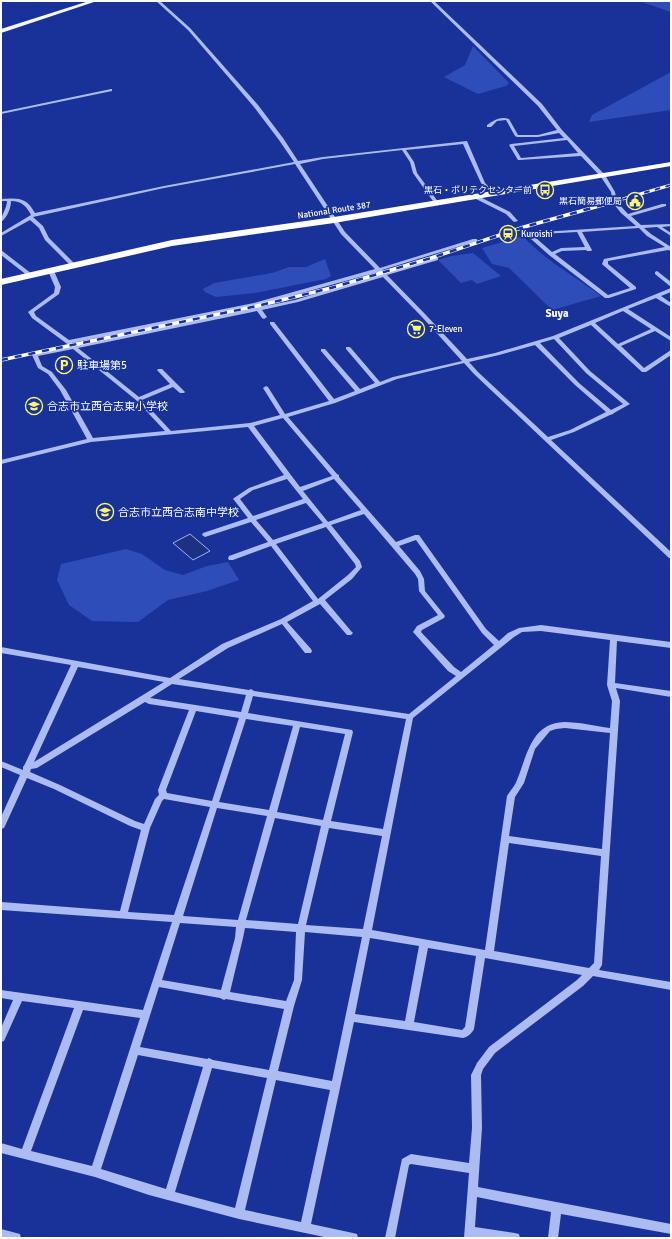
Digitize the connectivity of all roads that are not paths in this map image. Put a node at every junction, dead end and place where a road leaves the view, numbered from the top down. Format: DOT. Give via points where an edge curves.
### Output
graph roads {
  1 [pos="94,1"];
  2 [pos="158,1"];
  3 [pos="432,1"];
  4 [pos="1,31"];
  5 [pos="111,90"];
  6 [pos="1,113"];
  7 [pos="489,126"];
  8 [pos="560,131"];
  9 [pos="568,139"];
  10 [pos="403,149"];
  11 [pos="583,154"];
  12 [pos="297,163"];
  13 [pos="671,164"];
  14 [pos="603,176"];
  15 [pos="493,194"];
  16 [pos="476,197"];
  17 [pos="1,200"];
  18 [pos="10,200"];
  19 [pos="438,203"];
  20 [pos="664,205"];
  21 [pos="33,216"];
  22 [pos="627,216"];
  23 [pos="334,220"];
  24 [pos="1,221"];
  25 [pos="516,221"];
  26 [pos="671,225"];
  27 [pos="659,226"];
  28 [pos="640,228"];
  29 [pos="579,231"];
  30 [pos="671,234"];
  31 [pos="1,235"];
  32 [pos="475,240"];
  33 [pos="670,248"];
  34 [pos="1,252"];
  35 [pos="551,254"];
  36 [pos="436,259"];
  37 [pos="73,265"];
  38 [pos="51,271"];
  39 [pos="380,273"];
  40 [pos="657,273"];
  41 [pos="30,276"];
  42 [pos="1,282"];
  43 [pos="671,285"];
  44 [pos="671,290"];
  45 [pos="657,296"];
  46 [pos="255,304"];
  47 [pos="671,305"];
  48 [pos="259,310"];
  49 [pos="625,310"];
  50 [pos="264,317"];
  51 [pos="272,323"];
  52 [pos="592,323"];
  53 [pos="655,329"];
  54 [pos="555,337"];
  55 [pos="671,339"];
  56 [pos="68,342"];
  57 [pos="537,343"];
  58 [pos="616,346"];
  59 [pos="74,348"];
  60 [pos="348,348"];
  61 [pos="323,350"];
  62 [pos="671,352"];
  63 [pos="464,361"];
  64 [pos="160,370"];
  65 [pos="378,383"];
  66 [pos="174,385"];
  67 [pos="266,388"];
  68 [pos="358,391"];
  69 [pos="182,392"];
  70 [pos="138,399"];
  71 [pos="332,402"];
  72 [pos="611,413"];
  73 [pos="284,416"];
  74 [pos="250,425"];
  75 [pos="170,433"];
  76 [pos="548,439"];
  77 [pos="91,440"];
  78 [pos="1,462"];
  79 [pos="288,476"];
  80 [pos="337,476"];
  81 [pos="299,490"];
  82 [pos="307,500"];
  83 [pos="366,511"];
  84 [pos="252,519"];
  85 [pos="327,525"];
  86 [pos="205,535"];
  87 [pos="272,543"];
  88 [pos="395,545"];
  89 [pos="671,556"];
  90 [pos="231,558"];
  91 [pos="319,601"];
  92 [pos="283,621"];
  93 [pos="349,633"];
  94 [pos="614,637"];
  95 [pos="500,645"];
  96 [pos="671,646"];
  97 [pos="1,650"];
  98 [pos="308,651"];
  99 [pos="76,663"];
  100 [pos="461,675"];
  101 [pos="172,681"];
  102 [pos="611,685"];
  103 [pos="251,692"];
  104 [pos="671,694"];
  105 [pos="145,698"];
  106 [pos="193,709"];
  107 [pos="244,716"];
  108 [pos="410,717"];
  109 [pos="297,725"];
  110 [pos="614,731"];
  111 [pos="1,764"];
  112 [pos="26,770"];
  113 [pos="163,796"];
  114 [pos="215,805"];
  115 [pos="272,814"];
  116 [pos="326,824"];
  117 [pos="1,826"];
  118 [pos="146,828"];
  119 [pos="386,833"];
  120 [pos="505,839"];
  121 [pos="604,853"];
  122 [pos="1,906"];
  123 [pos="123,915"];
  124 [pos="179,919"];
  125 [pos="241,923"];
  126 [pos="301,928"];
  127 [pos="365,933"];
  128 [pos="424,943"];
  129 [pos="485,954"];
  130 [pos="591,973"];
  131 [pos="157,983"];
  132 [pos="671,986"];
  133 [pos="1,994"];
  134 [pos="224,996"];
  135 [pos="19,997"];
  136 [pos="80,1005"];
  137 [pos="289,1006"];
  138 [pos="146,1015"];
  139 [pos="350,1017"];
  140 [pos="409,1026"];
  141 [pos="1,1038"];
  142 [pos="135,1050"];
  143 [pos="209,1062"];
  144 [pos="272,1075"];
  145 [pos="335,1086"];
  146 [pos="1,1148"];
  147 [pos="25,1154"];
  148 [pos="474,1169"];
  149 [pos="95,1172"];
  150 [pos="473,1191"];
  151 [pos="169,1195"];
  152 [pos="556,1208"];
  153 [pos="239,1214"];
  154 [pos="305,1226"];
  155 [pos="671,1229"];
  156 [pos="1,1234"];
  157 [pos="470,1235"];
  158 [pos="16,1238"];
  159 [pos="354,1238"];
  160 [pos="390,1238"];
  161 [pos="515,1238"];
  162 [pos="553,1238"];
  1 -- 4 [label="main road"];
  2 -- 12 [label="street" via="189,29 256,106"];
  3 -- 8 [label="street" via="527,91"];
  5 -- 6 [label="street"];
  7 -- 8 [label="street" via="496,120 507,119 517,136 538,136"];
  8 -- 9 [label="street"];
  9 -- 11 [label="street"];
  9 -- 11 [label="street" via="511,145 520,159"];
  10 -- 12 [label="street"];
  10 -- 15 [label="street" via="465,142 483,182"];
  10 -- 19 [label="street" via="412,162 415,173"];
  11 -- 14 [label="street"];
  12 -- 21 [label="street" via="164,187"];
  12 -- 23 [label="street"];
  13 -- 14 [label="highway, National Route 387"];
  14 -- 15 [label="highway, National Route 387"];
  14 -- 22 [label="street" via="613,192 615,202"];
  15 -- 16 [label="highway, National Route 387"];
  16 -- 19 [label="highway, National Route 387"];
  16 -- 25 [label="street" via="508,213"];
  17 -- 18 [label="street"];
  18 -- 21 [label="street" via="27,202"];
  18 -- 24 [label="street"];
  19 -- 23 [label="highway, National Route 387"];
  20 -- 22 [label="street"];
  21 -- 31 [label="street"];
  21 -- 37 [label="street" via="47,239"];
  22 -- 28 [label="street"];
  23 -- 37 [label="highway, National Route 387" via="172,243"];
  23 -- 39 [label="street"];
  26 -- 27 [label="street"];
  27 -- 28 [label="street"];
  27 -- 30 [label="street"];
  28 -- 29 [label="street"];
  28 -- 33 [label="street"];
  29 -- 35 [label="street" via="589,249 561,250"];
  29 -- 35 [label="street" via="535,235 533,240"];
  32 -- 39 [label="street"];
  33 -- 35 [label="street" via="606,260 605,264 634,288 607,296"];
  34 -- 41 [label="street"];
  36 -- 39 [label="street"];
  37 -- 38 [label="highway, National Route 387"];
  38 -- 41 [label="highway, National Route 387"];
  38 -- 56 [label="street" via="58,287 56,294 30,312"];
  39 -- 46 [label="street"];
  39 -- 48 [label="street" via="296,301"];
  39 -- 63 [label="street" via="424,316"];
  40 -- 43 [label="street"];
  41 -- 42 [label="highway, National Route 387"];
  44 -- 45 [label="street"];
  45 -- 47 [label="street"];
  45 -- 49 [label="street"];
  46 -- 48 [label="street"];
  46 -- 56 [label="street"];
  48 -- 50 [label="street"];
  48 -- 59 [label="street"];
  49 -- 52 [label="street"];
  49 -- 53 [label="street"];
  51 -- 71 [label="street"];
  52 -- 54 [label="street"];
  52 -- 58 [label="street"];
  53 -- 55 [label="street"];
  53 -- 58 [label="street"];
  54 -- 57 [label="street"];
  54 -- 72 [label="street" via="588,372 627,404"];
  56 -- 59 [label="street"];
  57 -- 63 [label="street"];
  57 -- 72 [label="street" via="576,384"];
  58 -- 62 [label="street" via="644,371"];
  59 -- 70 [label="street"];
  59 -- 77 [label="street" via="35,355 40,367 50,373 63,390"];
  60 -- 65 [label="street"];
  61 -- 68 [label="street"];
  63 -- 65 [label="street"];
  63 -- 76 [label="street"];
  64 -- 66 [label="street"];
  65 -- 68 [label="street"];
  66 -- 69 [label="street"];
  66 -- 70 [label="street"];
  67 -- 73 [label="street"];
  68 -- 71 [label="street"];
  70 -- 75 [label="street"];
  71 -- 73 [label="street"];
  72 -- 76 [label="street"];
  73 -- 74 [label="street"];
  73 -- 80 [label="street"];
  74 -- 75 [label="street"];
  74 -- 79 [label="street"];
  75 -- 77 [label="street"];
  76 -- 89 [label="street"];
  77 -- 78 [label="street"];
  79 -- 81 [label="street"];
  79 -- 84 [label="street" via="251,489 236,499"];
  80 -- 81 [label="street"];
  80 -- 83 [label="street"];
  81 -- 82 [label="street"];
  82 -- 84 [label="street"];
  82 -- 85 [label="street"];
  83 -- 85 [label="street"];
  83 -- 88 [label="street"];
  84 -- 86 [label="street"];
  84 -- 87 [label="street"];
  85 -- 87 [label="street"];
  85 -- 91 [label="street" via="359,567"];
  87 -- 90 [label="street"];
  87 -- 91 [label="street"];
  88 -- 95 [label="street" via="417,537 484,631"];
  88 -- 100 [label="street" via="420,576 422,591 442,616 419,628 417,632 451,670"];
  91 -- 92 [label="street"];
  91 -- 93 [label="street"];
  92 -- 98 [label="street"];
  92 -- 101 [label="street" via="225,646"];
  94 -- 95 [label="street" via="531,628 520,630"];
  94 -- 96 [label="street"];
  94 -- 102 [label="street"];
  95 -- 100 [label="street"];
  97 -- 99 [label="street"];
  99 -- 101 [label="street"];
  99 -- 112 [label="street"];
  100 -- 108 [label="street"];
  101 -- 103 [label="street"];
  101 -- 105 [label="street"];
  102 -- 104 [label="street"];
  102 -- 110 [label="street" via="616,701"];
  103 -- 107 [label="street"];
  103 -- 108 [label="street"];
  105 -- 106 [label="street" via="149,701"];
  105 -- 112 [label="street"];
  106 -- 107 [label="street"];
  106 -- 113 [label="street" via="162,790"];
  107 -- 109 [label="street"];
  107 -- 114 [label="street"];
  108 -- 119 [label="street"];
  109 -- 115 [label="street"];
  109 -- 116 [label="street" via="349,732"];
  110 -- 120 [label="street" via="566,725 547,729 532,748 520,783 510,796"];
  110 -- 121 [label="street"];
  111 -- 112 [label="street"];
  112 -- 117 [label="street"];
  112 -- 118 [label="street"];
  113 -- 114 [label="street"];
  113 -- 118 [label="street" via="158,799"];
  114 -- 115 [label="street"];
  114 -- 124 [label="street"];
  115 -- 116 [label="street"];
  115 -- 125 [label="street"];
  116 -- 119 [label="street"];
  116 -- 126 [label="street"];
  118 -- 123 [label="street"];
  119 -- 127 [label="street"];
  120 -- 121 [label="street"];
  120 -- 129 [label="street"];
  121 -- 130 [label="street" via="598,965"];
  122 -- 123 [label="street"];
  123 -- 124 [label="street"];
  124 -- 125 [label="street"];
  124 -- 131 [label="street"];
  125 -- 126 [label="street"];
  125 -- 134 [label="street" via="240,938"];
  126 -- 127 [label="street"];
  126 -- 137 [label="street" via="298,980"];
  127 -- 128 [label="street"];
  127 -- 139 [label="street"];
  128 -- 129 [label="street"];
  128 -- 140 [label="street"];
  129 -- 130 [label="street"];
  129 -- 140 [label="street" via="469,1029 463,1034"];
  130 -- 132 [label="street"];
  130 -- 148 [label="street" via="492,1050 480,1066 476,1075 477,1128"];
  131 -- 134 [label="street"];
  131 -- 138 [label="street"];
  133 -- 135 [label="street"];
  134 -- 137 [label="street"];
  135 -- 136 [label="street"];
  135 -- 141 [label="street"];
  136 -- 138 [label="street"];
  136 -- 147 [label="street"];
  137 -- 144 [label="street"];
  138 -- 142 [label="street"];
  139 -- 140 [label="street"];
  139 -- 145 [label="street"];
  142 -- 143 [label="street"];
  142 -- 149 [label="street"];
  143 -- 144 [label="street"];
  143 -- 151 [label="street"];
  144 -- 145 [label="street"];
  144 -- 153 [label="street"];
  145 -- 154 [label="street"];
  146 -- 147 [label="street"];
  147 -- 149 [label="street"];
  148 -- 150 [label="street"];
  148 -- 160 [label="street" via="411,1159 404,1162"];
  149 -- 151 [label="street"];
  150 -- 152 [label="street"];
  150 -- 157 [label="street"];
  151 -- 153 [label="street"];
  152 -- 155 [label="street"];
  152 -- 162 [label="street"];
  153 -- 154 [label="street"];
  154 -- 159 [label="street"];
  156 -- 158 [label="street"];
  157 -- 161 [label="street"];
}
